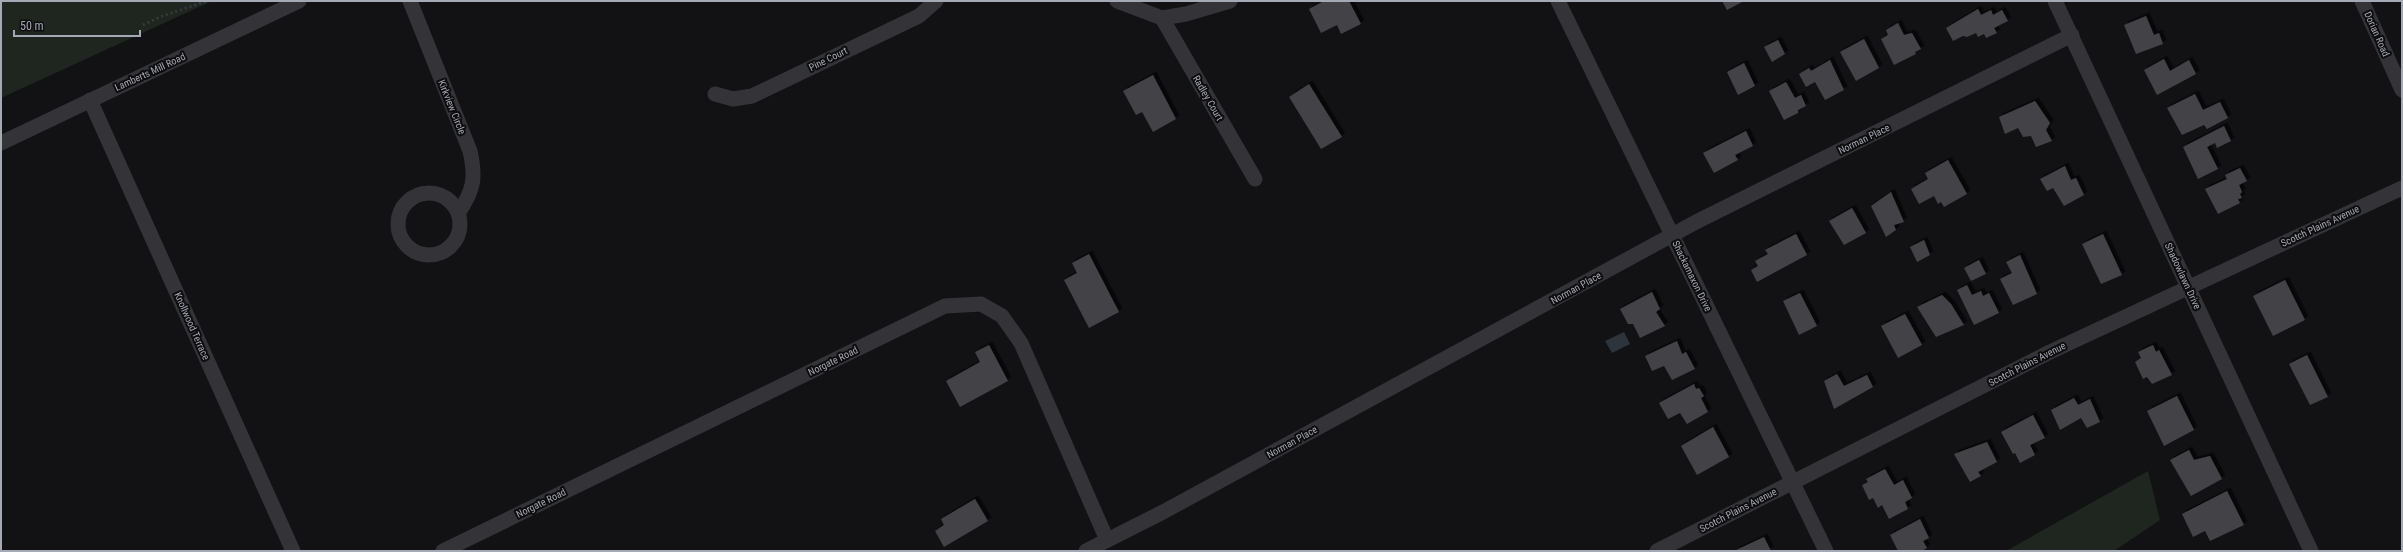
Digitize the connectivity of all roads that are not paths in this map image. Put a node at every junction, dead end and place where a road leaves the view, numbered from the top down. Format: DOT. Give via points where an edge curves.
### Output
graph roads {
  1 [pos="299,1"];
  2 [pos="410,1"];
  3 [pos="936,1"];
  4 [pos="1117,1"];
  5 [pos="1230,1"];
  6 [pos="1558,1"];
  7 [pos="2055,1"];
  8 [pos="2362,1"];
  9 [pos="1162,18"];
  10 [pos="2072,35"];
  11 [pos="2402,90"];
  12 [pos="715,94"];
  13 [pos="90,100"];
  14 [pos="1,142"];
  15 [pos="1255,178"];
  16 [pos="2402,188"];
  17 [pos="458,212"];
  18 [pos="1672,235"];
  19 [pos="2187,287"];
  20 [pos="1793,482"];
  21 [pos="1107,540"];
  22 [pos="293,551"];
  23 [pos="442,551"];
  24 [pos="1086,551"];
  25 [pos="1657,551"];
  26 [pos="1826,551"];
  27 [pos="2311,551"];
  1 -- 13 [label="street, Lamberts Mill Road"];
  2 -- 17 [label="street, Kirkview Circle" via="470,151 475,172 470,194"];
  3 -- 12 [label="street, Pine Court" via="918,16 752,96 733,99"];
  4 -- 9 [label="street"];
  5 -- 9 [label="street"];
  6 -- 18 [label="street, Shackamaxon Drive"];
  7 -- 10 [label="street, Shadowlawn Drive"];
  8 -- 11 [label="street, Dorian Road"];
  9 -- 15 [label="street, Radley Court"];
  10 -- 18 [label="street, Norman Place"];
  10 -- 19 [label="street, Shadowlawn Drive"];
  13 -- 14 [label="street, Lamberts Mill Road"];
  13 -- 22 [label="street, Knollwood Terrace"];
  16 -- 19 [label="street, Scotch Plains Avenue"];
  17 -- 17 [label="street" via="443,196 434,193 421,194 405,205 399,216 401,236 413,250 421,253 435,255 447,250 459,232"];
  18 -- 20 [label="street, Shackamaxon Drive"];
  18 -- 21 [label="street, Norman Place"];
  19 -- 20 [label="street, Scotch Plains Avenue" via="2050,352"];
  19 -- 27 [label="street, Shadowlawn Drive"];
  20 -- 25 [label="street, Scotch Plains Avenue"];
  20 -- 26 [label="street, Shackamaxon Drive"];
  21 -- 23 [label="street, Norgate Road" via="1021,343 1002,316 981,304 945,306"];
  21 -- 24 [label="street, Norman Place"];
}
